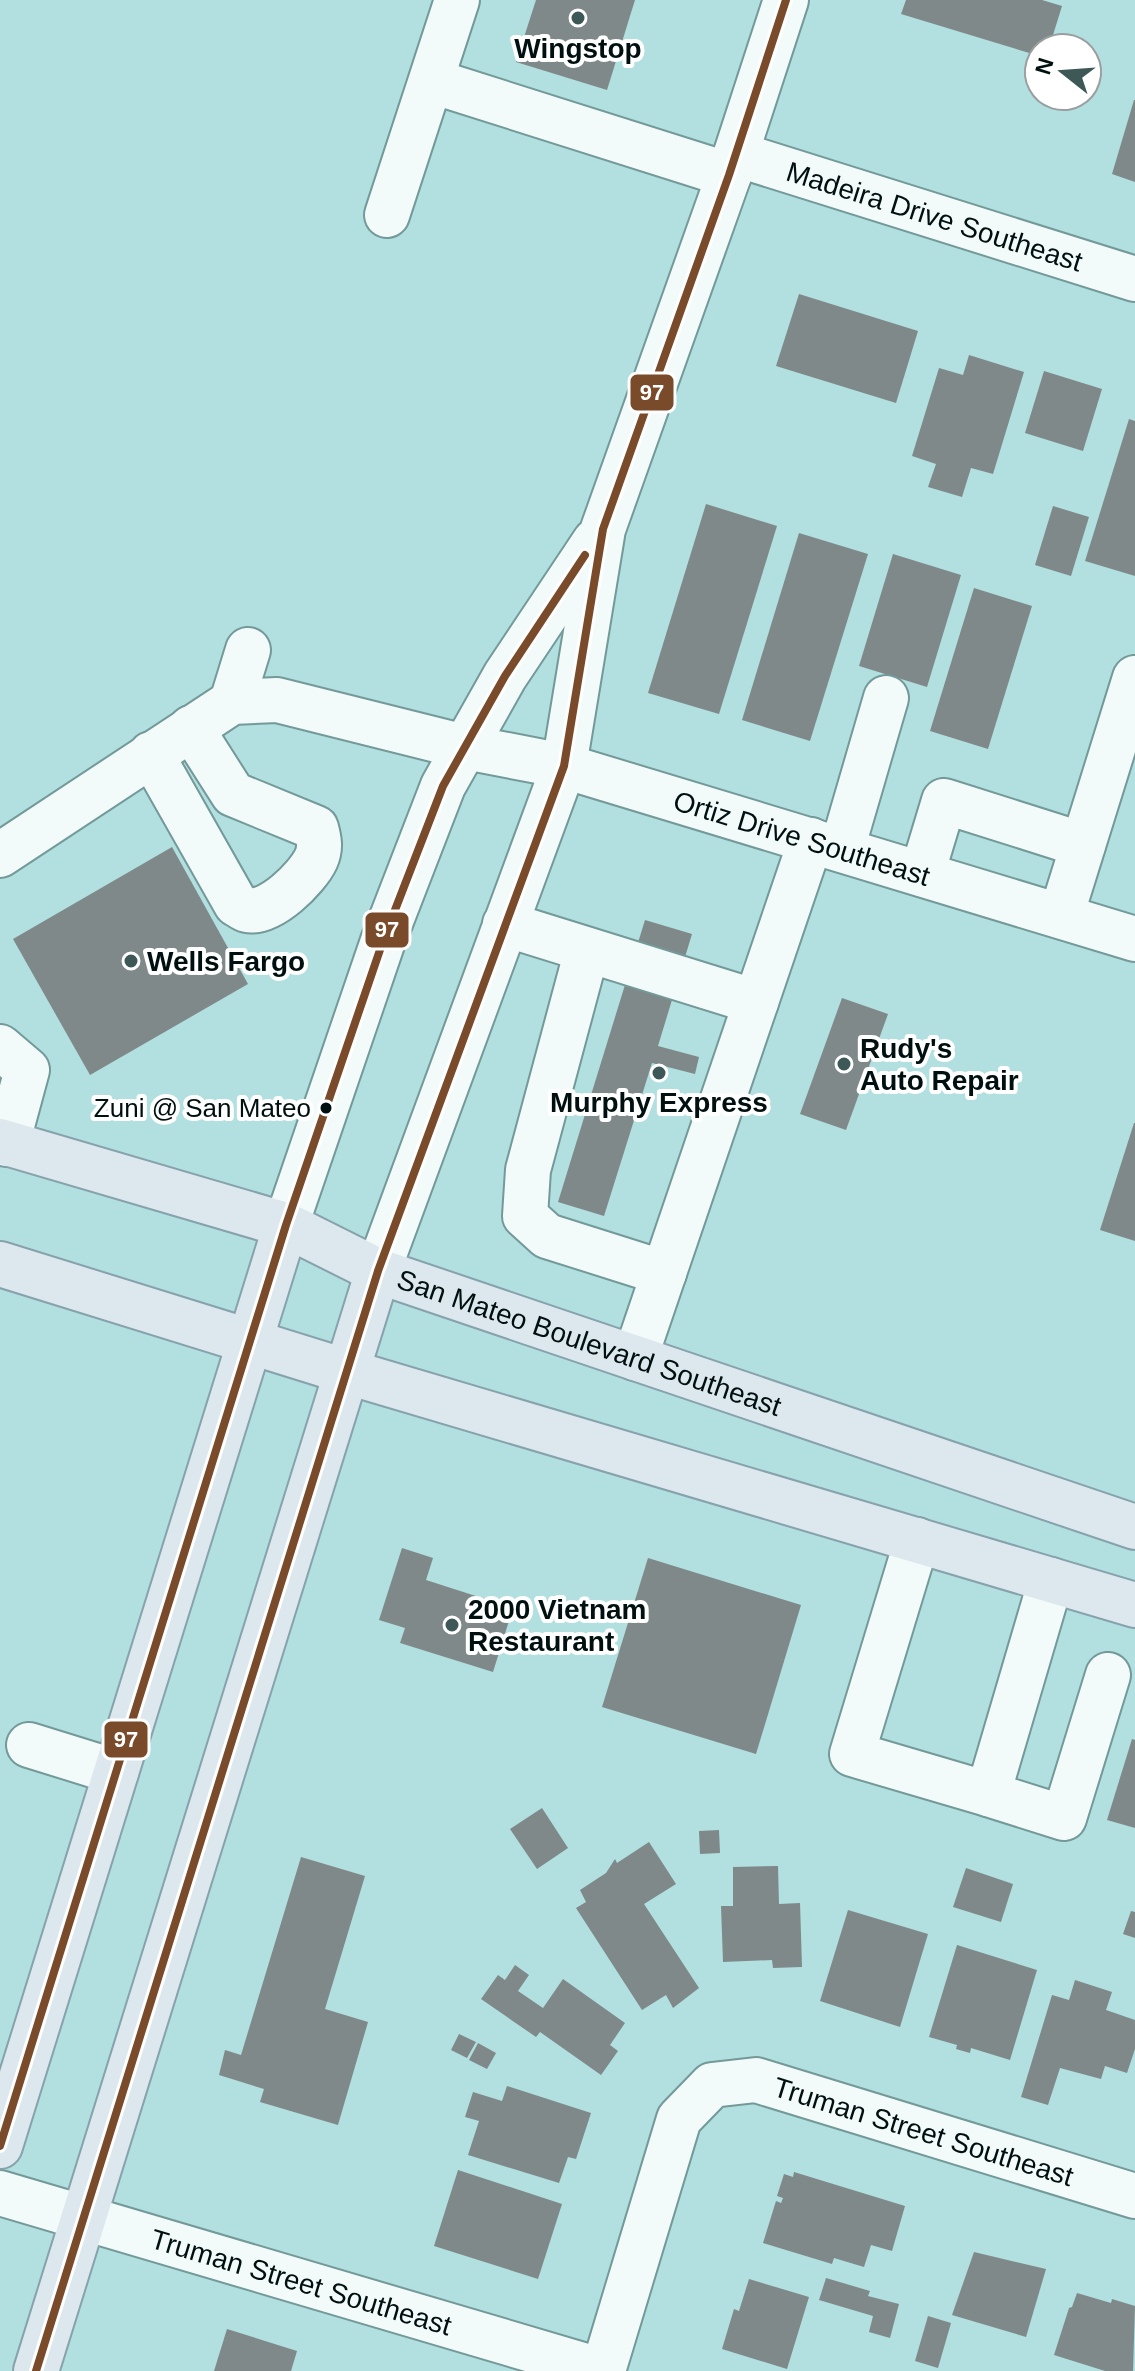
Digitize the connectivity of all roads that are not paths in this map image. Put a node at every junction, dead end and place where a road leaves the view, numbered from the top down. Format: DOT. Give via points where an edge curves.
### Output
graph roads {
  1 [pos="457,0"];
  2 [pos="786,0"];
  3 [pos="432,81"];
  4 [pos="732,164"];
  5 [pos="387,215"];
  6 [pos="1135,279"];
  7 [pos="603,529"];
  8 [pos="248,650"];
  9 [pos="1135,678"];
  10 [pos="886,698"];
  11 [pos="232,702"];
  12 [pos="191,728"];
  13 [pos="465,747"];
  14 [pos="151,754"];
  15 [pos="564,766"];
  16 [pos="826,845"];
  17 [pos="1083,845"];
  18 [pos="0,855"];
  19 [pos="922,874"];
  20 [pos="1061,916"];
  21 [pos="505,924"];
  22 [pos="1135,939"];
  23 [pos="587,950"];
  24 [pos="756,1002"];
  25 [pos="0,1047"];
  26 [pos="4,1142"];
  27 [pos="286,1225"];
  28 [pos="0,1264"];
  29 [pos="378,1271"];
  30 [pos="664,1273"];
  31 [pos="251,1341"];
  32 [pos="635,1358"];
  33 [pos="348,1372"];
  34 [pos="1135,1527"];
  35 [pos="917,1540"];
  36 [pos="1051,1580"];
  37 [pos="1135,1605"];
  38 [pos="1108,1675"];
  39 [pos="29,1745"];
  40 [pos="116,1772"];
  41 [pos="988,1794"];
  42 [pos="0,2146"];
  43 [pos="0,2193"];
  44 [pos="1135,2196"];
  45 [pos="82,2218"];
  46 [pos="36,2371"];
  47 [pos="603,2371"];
  1 -- 3 [label="street"];
  2 -- 4 [label="street"];
  3 -- 4 [label="street, Madeira Drive Southeast"];
  3 -- 5 [label="street"];
  4 -- 6 [label="street, Madeira Drive Southeast"];
  4 -- 7 [label="street"];
  7 -- 13 [label="street" via="505,676"];
  7 -- 15 [label="street"];
  8 -- 11 [label="street"];
  9 -- 17 [label="street"];
  10 -- 16 [label="street"];
  11 -- 12 [label="street"];
  11 -- 13 [label="street, Ortiz Drive Southeast" via="277,700"];
  12 -- 14 [label="street"];
  12 -- 14 [label="street" via="233,794 316,828 316,858 276,902 248,910 236,904"];
  13 -- 15 [label="street, Ortiz Drive Southeast"];
  13 -- 27 [label="street" via="443,786 383,941"];
  14 -- 18 [label="street"];
  15 -- 16 [label="street, Ortiz Drive Southeast"];
  15 -- 21 [label="street"];
  16 -- 19 [label="street, Ortiz Drive Southeast"];
  16 -- 24 [label="street"];
  17 -- 19 [label="street" via="944,801"];
  17 -- 20 [label="street"];
  19 -- 20 [label="street, Ortiz Drive Southeast"];
  20 -- 22 [label="street, Ortiz Drive Southeast"];
  21 -- 23 [label="street"];
  21 -- 29 [label="street"];
  23 -- 24 [label="street"];
  23 -- 30 [label="street" via="528,1170 525,1216 547,1236"];
  24 -- 30 [label="street"];
  25 -- 26 [label="street" via="27,1070"];
  26 -- 27 [label="main road, San Mateo Boulevard Southeast"];
  27 -- 29 [label="main road, San Mateo Boulevard Southeast"];
  27 -- 31 [label="main road"];
  28 -- 31 [label="main road"];
  29 -- 32 [label="main road, San Mateo Boulevard Southeast"];
  29 -- 33 [label="main road"];
  30 -- 32 [label="street"];
  31 -- 33 [label="main road"];
  31 -- 40 [label="main road"];
  32 -- 34 [label="main road, San Mateo Boulevard Southeast"];
  33 -- 35 [label="main road"];
  33 -- 45 [label="main road"];
  35 -- 36 [label="main road"];
  35 -- 41 [label="street" via="852,1754"];
  36 -- 37 [label="main road"];
  36 -- 41 [label="street"];
  38 -- 41 [label="street" via="1064,1818"];
  39 -- 40 [label="street"];
  40 -- 42 [label="main road"];
  43 -- 45 [label="street, Truman Street Southeast"];
  44 -- 47 [label="street, Truman Street Southeast" via="756,2080 712,2085 679,2119"];
  45 -- 46 [label="main road"];
  45 -- 47 [label="street, Truman Street Southeast"];
}
